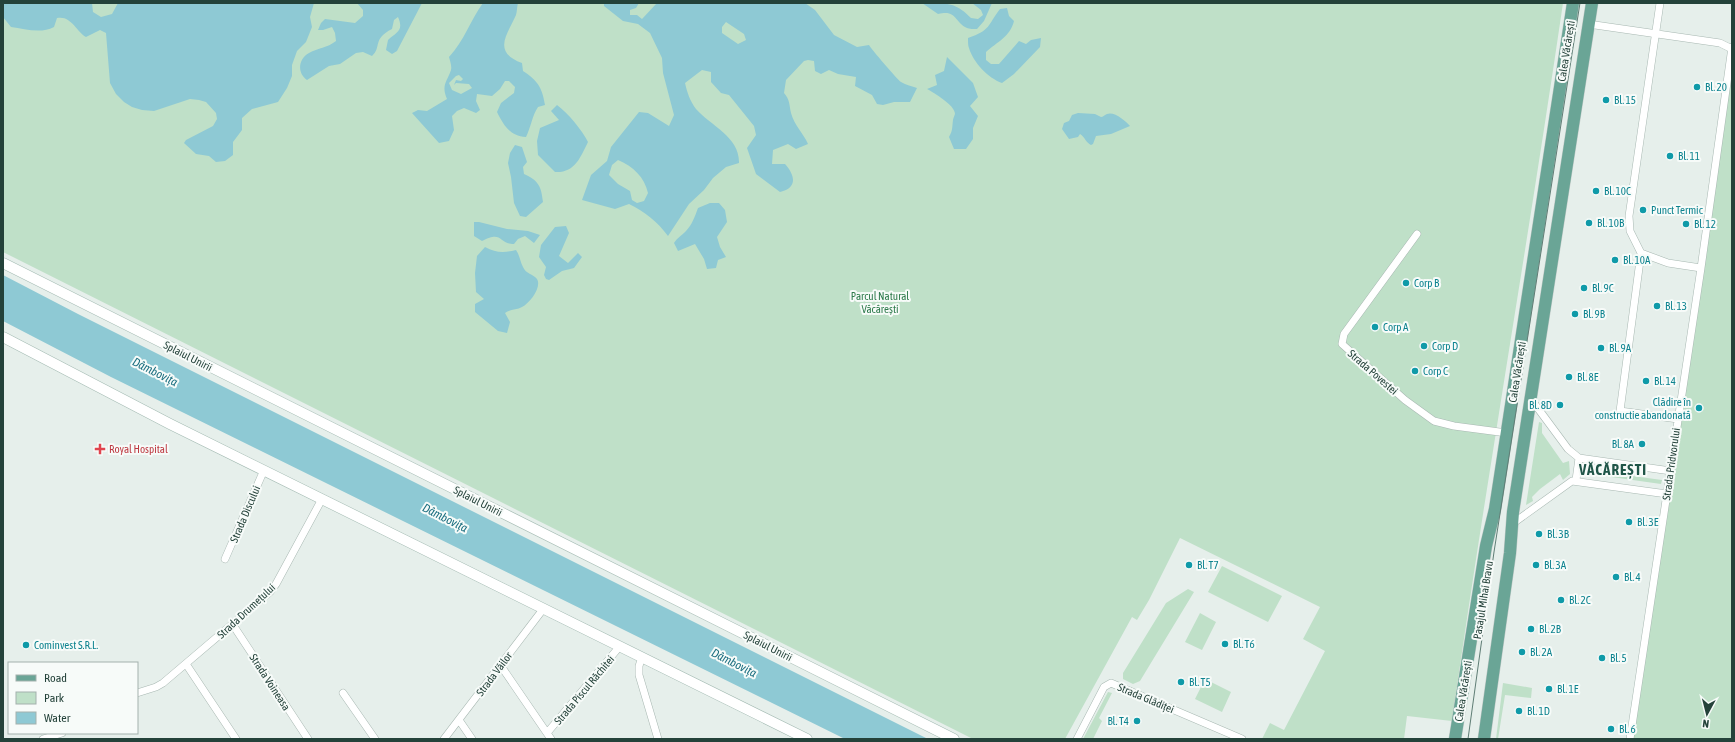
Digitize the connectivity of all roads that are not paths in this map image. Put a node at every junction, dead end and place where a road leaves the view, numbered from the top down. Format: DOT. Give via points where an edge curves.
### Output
graph roads {
  1 [pos="1573,3"];
  2 [pos="1592,3"];
  3 [pos="1660,3"];
  4 [pos="1588,24"];
  5 [pos="1655,34"];
  6 [pos="1732,48"];
  7 [pos="1418,234"];
  8 [pos="1641,253"];
  9 [pos="3,263"];
  10 [pos="1701,268"];
  11 [pos="3,337"];
  12 [pos="1530,399"];
  13 [pos="1678,419"];
  14 [pos="1507,433"];
  15 [pos="1579,458"];
  16 [pos="264,470"];
  17 [pos="1671,471"];
  18 [pos="1576,480"];
  19 [pos="1667,494"];
  20 [pos="322,498"];
  21 [pos="1495,509"];
  22 [pos="1513,512"];
  23 [pos="1512,524"];
  24 [pos="225,559"];
  25 [pos="544,608"];
  26 [pos="233,625"];
  27 [pos="620,646"];
  28 [pos="642,657"];
  29 [pos="186,664"];
  30 [pos="501,666"];
  31 [pos="138,693"];
  32 [pos="343,693"];
  33 [pos="459,720"];
  34 [pos="59,734"];
  35 [pos="549,736"];
  36 [pos="43,739"];
  37 [pos="236,739"];
  38 [pos="308,739"];
  39 [pos="375,739"];
  40 [pos="444,739"];
  41 [pos="472,739"];
  42 [pos="658,739"];
  43 [pos="807,739"];
  44 [pos="954,739"];
  45 [pos="1077,739"];
  46 [pos="1242,739"];
  47 [pos="1455,739"];
  48 [pos="1462,739"];
  49 [pos="1477,739"];
  50 [pos="1484,739"];
  51 [pos="1630,739"];
  1 -- 14 [label="main road, Calea Văcărești"];
  2 -- 4 [label="main road, Calea Văcărești"];
  3 -- 5 [label="street"];
  4 -- 5 [label="street"];
  4 -- 12 [label="main road, Calea Văcărești"];
  5 -- 6 [label="street" via="1720,43"];
  5 -- 8 [label="street" via="1629,216 1630,231"];
  6 -- 10 [label="street, Strada Pridvorului"];
  7 -- 14 [label="street, Strada Povestei" via="1344,334 1342,344 1405,400 1434,421"];
  8 -- 10 [label="street" via="1664,262"];
  8 -- 13 [label="street" via="1620,411"];
  9 -- 44 [label="main road, Splaiul Unirii"];
  10 -- 13 [label="street, Strada Pridvorului"];
  11 -- 16 [label="main road"];
  12 -- 15 [label="street" via="1568,449"];
  12 -- 22 [label="main road, Calea Văcărești"];
  13 -- 17 [label="street, Strada Pridvorului"];
  14 -- 21 [label="main road, Calea Văcărești"];
  15 -- 17 [label="street"];
  15 -- 18 [label="street"];
  16 -- 20 [label="main road"];
  16 -- 24 [label="street, Strada Discului"];
  17 -- 19 [label="street, Strada Pridvorului"];
  18 -- 19 [label="street"];
  18 -- 23 [label="street" via="1567,483"];
  19 -- 51 [label="street, Strada Pridvorului"];
  20 -- 25 [label="main road"];
  20 -- 26 [label="street, Strada Drumețului" via="272,589"];
  21 -- 47 [label="main road, Calea Văcărești" via="1486,546"];
  21 -- 48 [label="main road, Pasajul Mihai Bravu" via="1487,579"];
  22 -- 23 [label="main road, Calea Văcărești"];
  22 -- 49 [label="main road, Pasajul Mihai Bravu" via="1500,580"];
  23 -- 50 [label="main road, Calea Văcărești"];
  25 -- 27 [label="main road"];
  25 -- 30 [label="street, Strada Văilor"];
  26 -- 29 [label="street, Strada Drumețului"];
  26 -- 38 [label="street, Strada Voineasa"];
  27 -- 28 [label="main road"];
  27 -- 35 [label="street, Strada Piscul Răchitei"];
  28 -- 42 [label="street" via="639,675"];
  28 -- 43 [label="main road"];
  29 -- 31 [label="street, Strada Drumețului" via="160,685"];
  29 -- 37 [label="street"];
  30 -- 33 [label="street, Strada Văilor"];
  30 -- 35 [label="street"];
  32 -- 39 [label="street"];
  33 -- 40 [label="street, Strada Văilor"];
  33 -- 41 [label="street"];
  34 -- 36 [label="street"];
  45 -- 46 [label="street, Strada Glădiței" via="1104,687 1111,683"];
}
